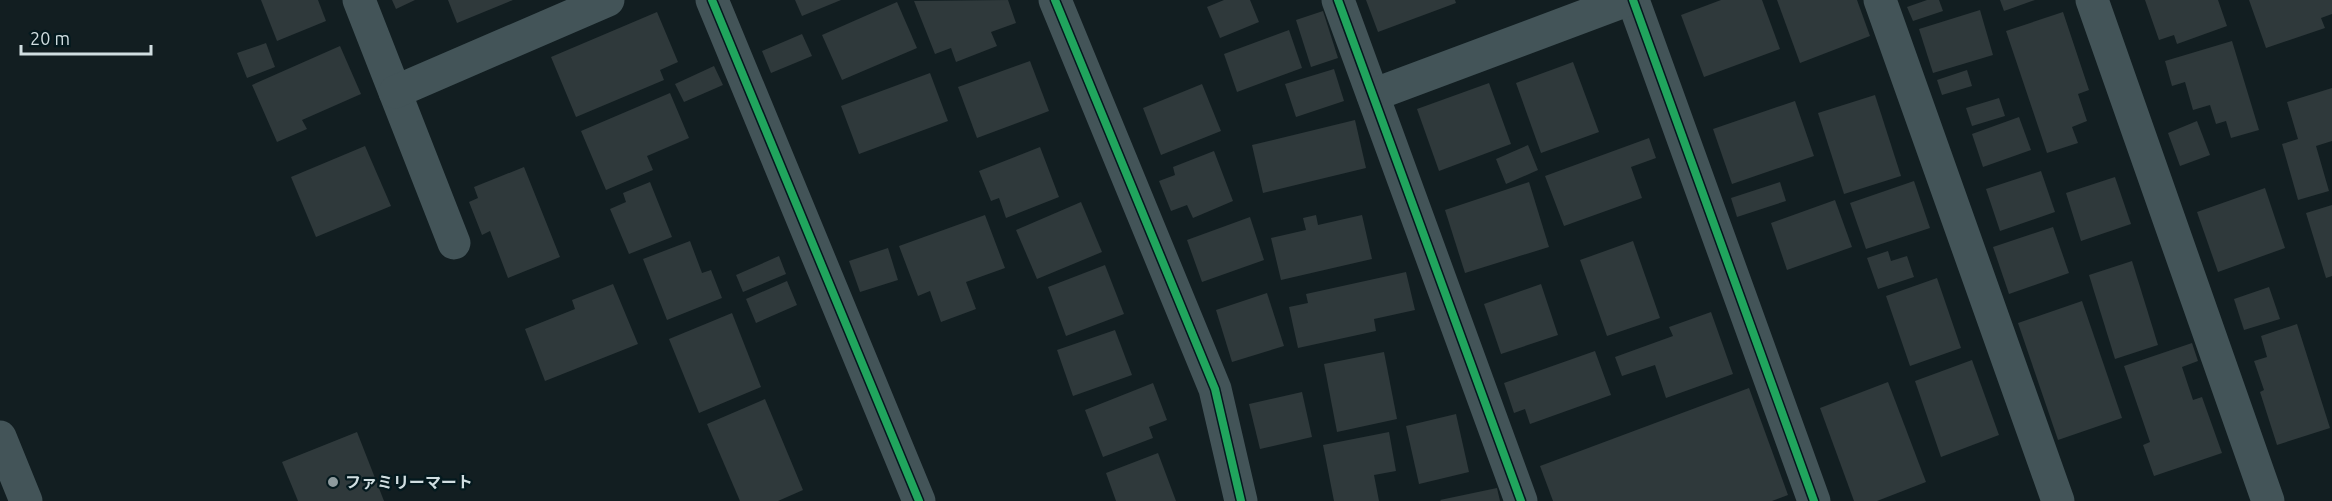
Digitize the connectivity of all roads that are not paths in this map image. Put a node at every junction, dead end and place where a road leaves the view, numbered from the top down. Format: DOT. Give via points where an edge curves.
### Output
graph roads {
  1 [pos="359,0"];
  2 [pos="608,0"];
  3 [pos="712,0"];
  4 [pos="1055,0"];
  5 [pos="1338,0"];
  6 [pos="1628,0"];
  7 [pos="1633,0"];
  8 [pos="1880,0"];
  9 [pos="2092,0"];
  10 [pos="395,92"];
  11 [pos="1372,95"];
  12 [pos="454,243"];
  13 [pos="0,437"];
  14 [pos="26,501"];
  15 [pos="919,501"];
  16 [pos="1241,501"];
  17 [pos="1521,501"];
  18 [pos="1814,501"];
  19 [pos="2058,501"];
  20 [pos="2268,501"];
  1 -- 10 [label="street"];
  2 -- 10 [label="street"];
  3 -- 15 [label="street"];
  4 -- 16 [label="street" via="1215,389"];
  5 -- 11 [label="street"];
  6 -- 11 [label="street"];
  7 -- 18 [label="street"];
  8 -- 19 [label="street"];
  9 -- 20 [label="street"];
  10 -- 12 [label="street"];
  11 -- 17 [label="street"];
  13 -- 14 [label="street"];
}
